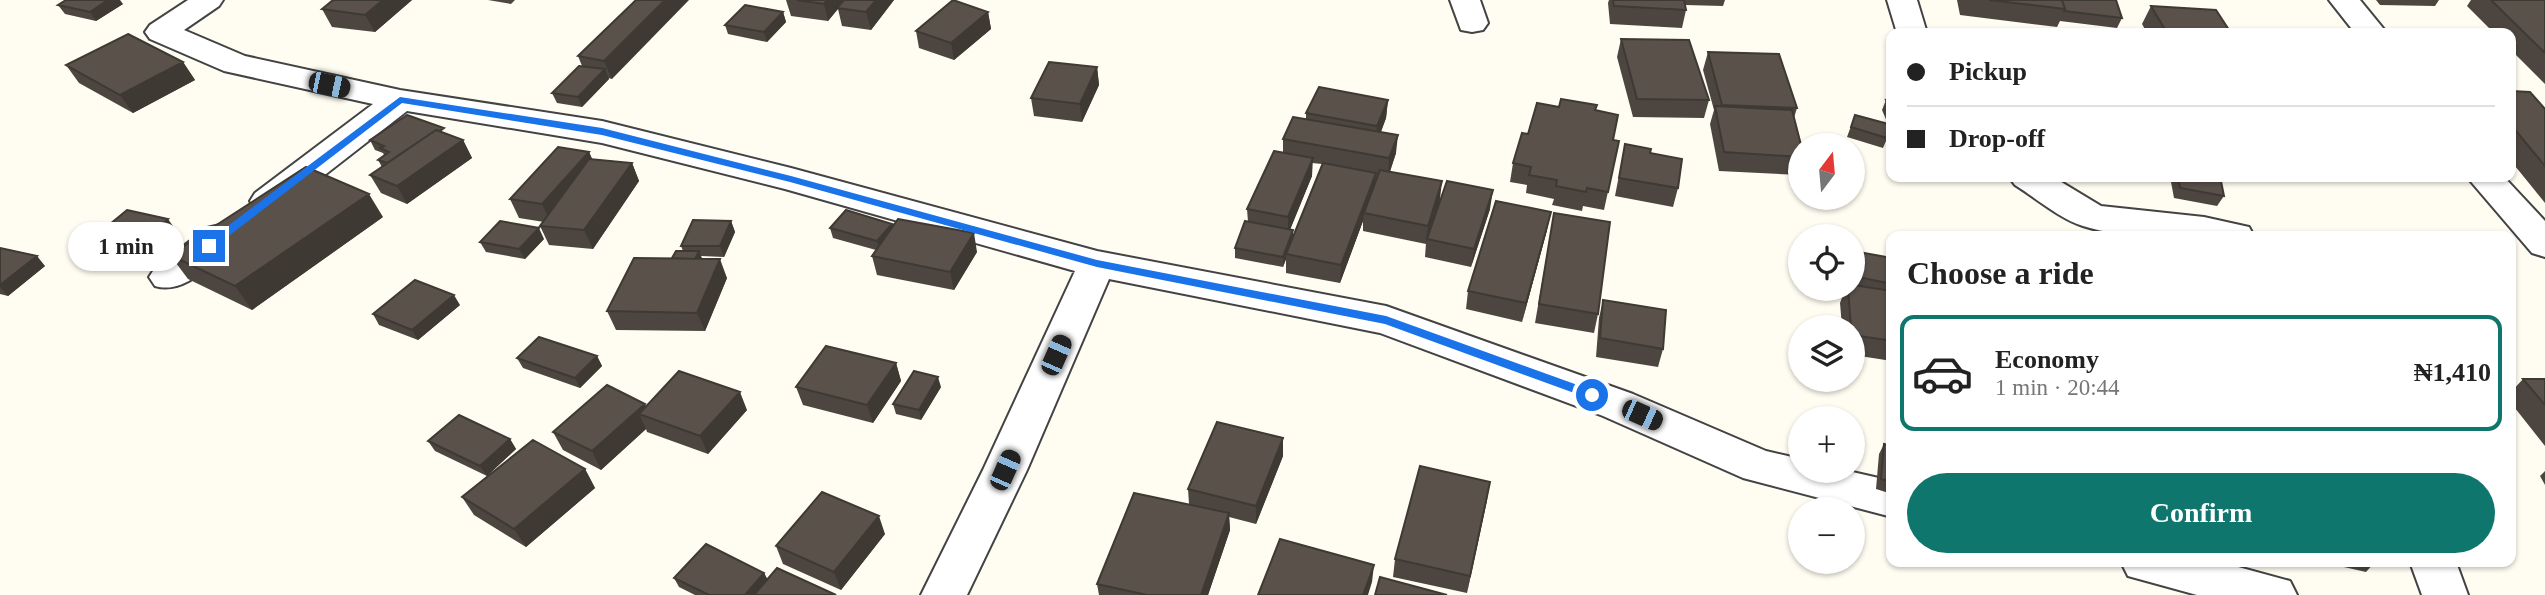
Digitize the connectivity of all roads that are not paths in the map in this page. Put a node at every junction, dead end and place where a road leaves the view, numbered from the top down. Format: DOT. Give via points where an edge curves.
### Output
graph roads {
  1 [pos="208,0"];
  2 [pos="1902,0"];
  3 [pos="2344,0"];
  4 [pos="1910,28"];
  5 [pos="2367,28"];
  6 [pos="400,100"];
  7 [pos="2035,182"];
  8 [pos="2489,182"];
  9 [pos="2213,231"];
  10 [pos="2545,244"];
  11 [pos="1097,264"];
  12 [pos="168,277"];
  13 [pos="1886,498"];
  14 [pos="2164,567"];
  15 [pos="2435,567"];
  16 [pos="944,595"];
  17 [pos="2274,595"];
  18 [pos="2445,595"];
  1 -- 6 [label="street" via="161,32 235,64"];
  2 -- 4 [label="street"];
  3 -- 5 [label="street"];
  6 -- 11 [label="street" via="602,132"];
  6 -- 12 [label="street"];
  7 -- 9 [label="street" via="2093,217"];
  8 -- 10 [label="street"];
  11 -- 13 [label="street" via="1386,320 1618,405 1758,466"];
  11 -- 16 [label="street"];
  14 -- 17 [label="street"];
  15 -- 18 [label="street"];
}
